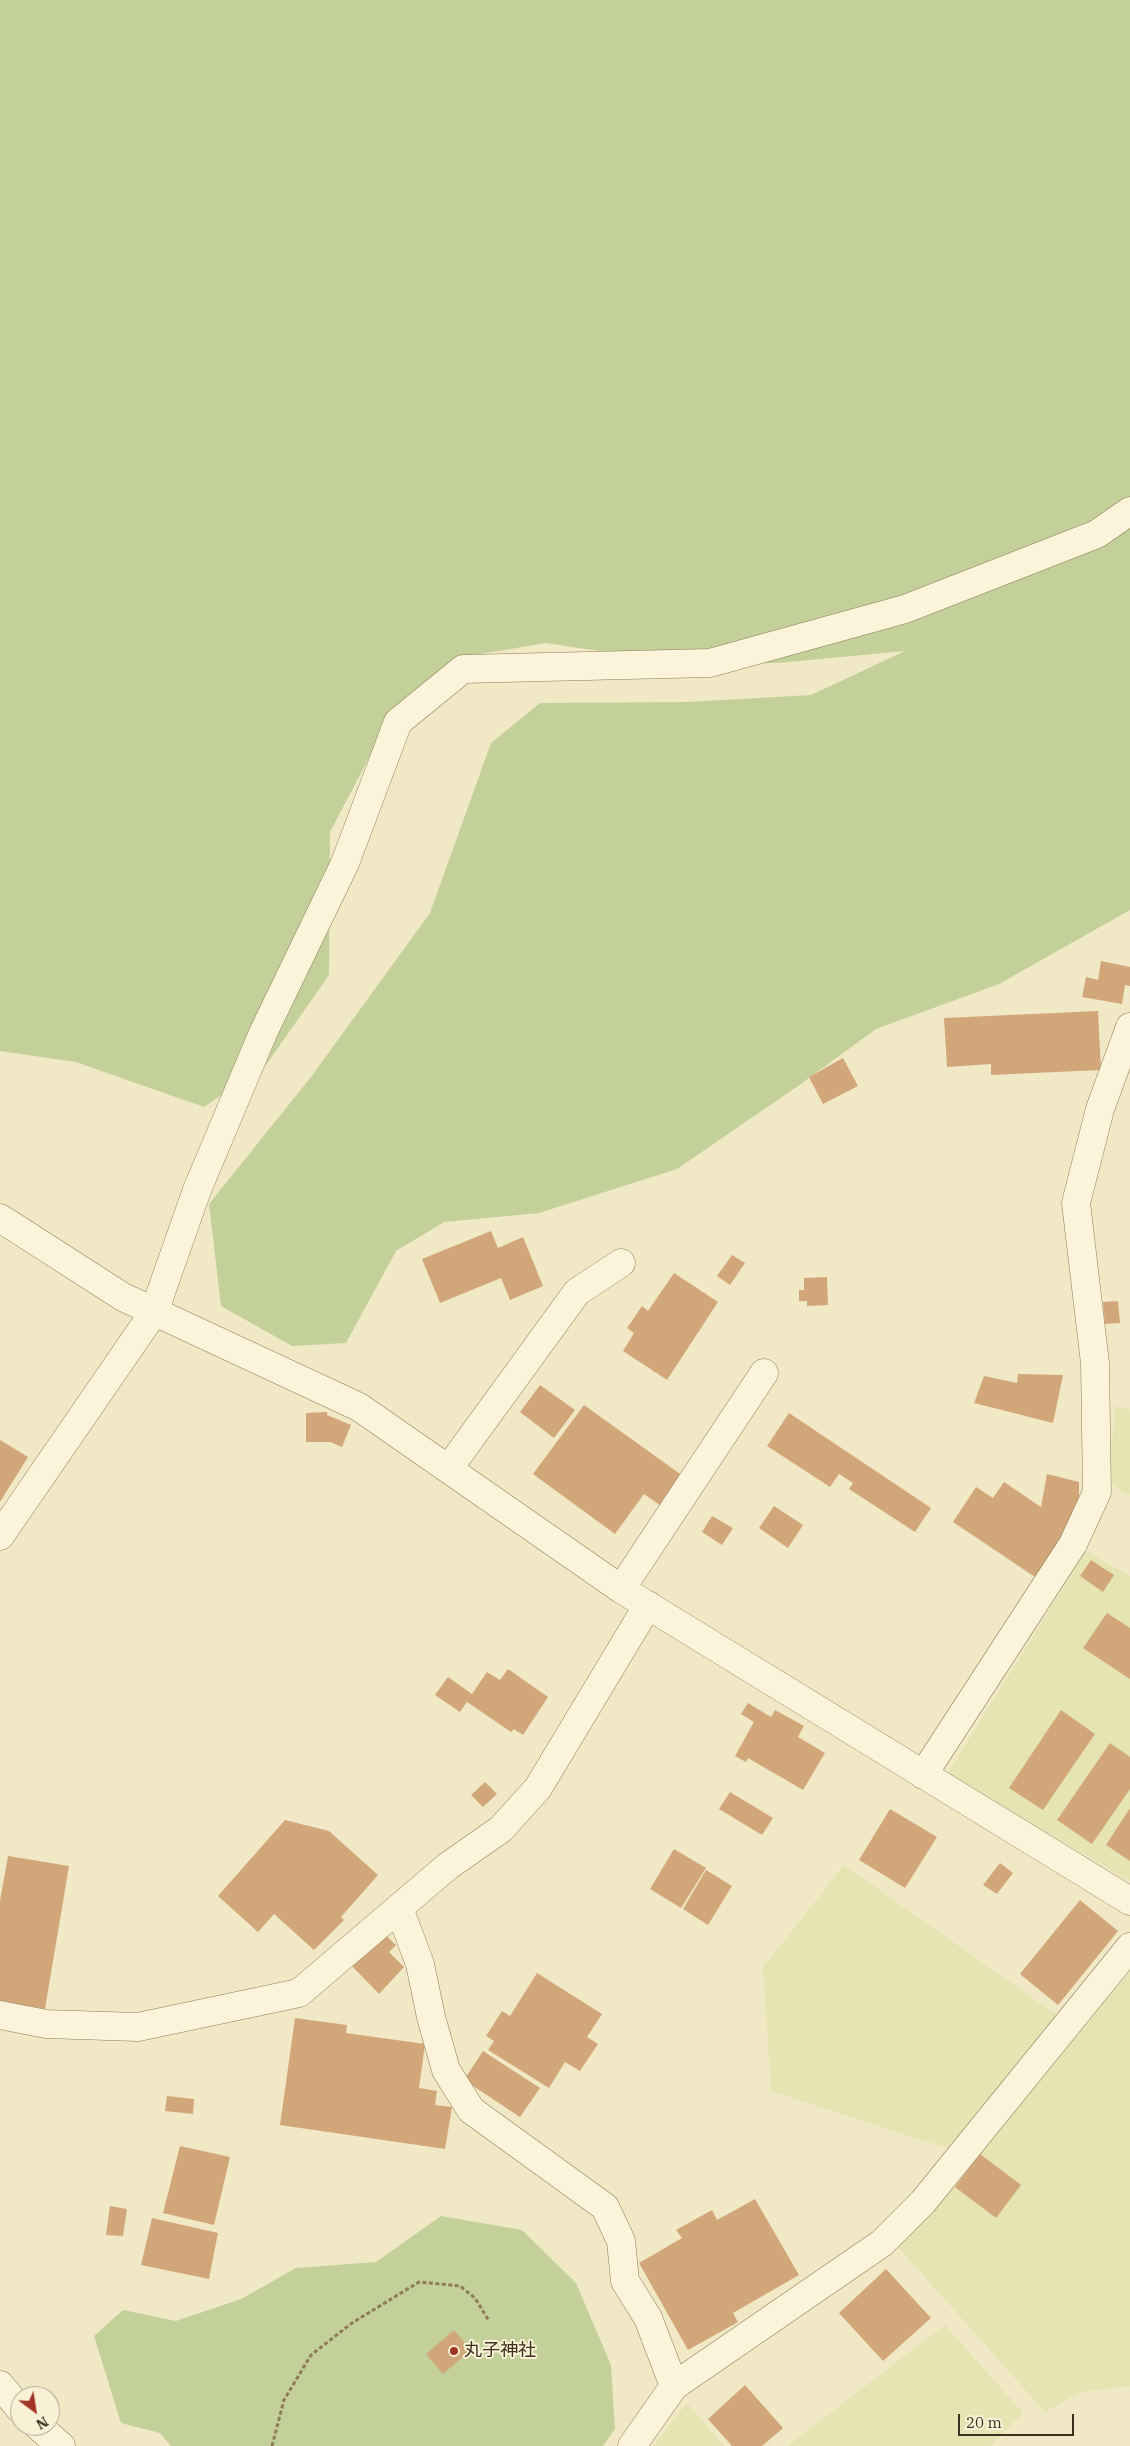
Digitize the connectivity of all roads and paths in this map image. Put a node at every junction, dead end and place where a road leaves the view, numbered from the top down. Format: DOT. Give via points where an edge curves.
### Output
graph roads {
  1 [pos="1130,511"];
  2 [pos="1130,1027"];
  3 [pos="0,1218"];
  4 [pos="621,1263"];
  5 [pos="154,1312"];
  6 [pos="764,1373"];
  7 [pos="449,1468"];
  8 [pos="0,1536"];
  9 [pos="621,1589"];
  10 [pos="648,1605"];
  11 [pos="923,1776"];
  12 [pos="1130,1901"];
  13 [pos="399,1908"];
  14 [pos="1130,1947"];
  15 [pos="0,2014"];
  16 [pos="488,2322"];
  17 [pos="0,2385"];
  18 [pos="674,2386"];
  19 [pos="10,2397"];
  20 [pos="50,2436"];
  21 [pos="61,2446"];
  22 [pos="272,2446"];
  23 [pos="632,2446"];
  1 -- 5 [label="street" via="1097,534 905,608 710,663 463,669 398,722 346,863 263,1033 197,1190"];
  2 -- 11 [label="street" via="1100,1109 1076,1203 1096,1363 1097,1492 1073,1544"];
  3 -- 5 [label="street" via="123,1297"];
  4 -- 7 [label="street" via="577,1292"];
  5 -- 7 [label="street" via="359,1407"];
  5 -- 8 [label="street"];
  6 -- 9 [label="street"];
  7 -- 9 [label="street"];
  9 -- 10 [label="street"];
  10 -- 11 [label="street"];
  10 -- 13 [label="street" via="538,1788 501,1829 448,1866"];
  11 -- 12 [label="street"];
  13 -- 15 [label="street" via="300,1993 138,2027 46,2024"];
  13 -- 18 [label="street" via="420,1964 446,2070 471,2110 605,2207 621,2241 625,2282 648,2318"];
  14 -- 18 [label="street" via="923,2202 882,2243"];
  16 -- 22 [label="path" via="475,2298 460,2286 419,2282 352,2323 311,2355 284,2400"];
  17 -- 19 [label="street"];
  18 -- 23 [label="street"];
  20 -- 21 [label="street"];
}
